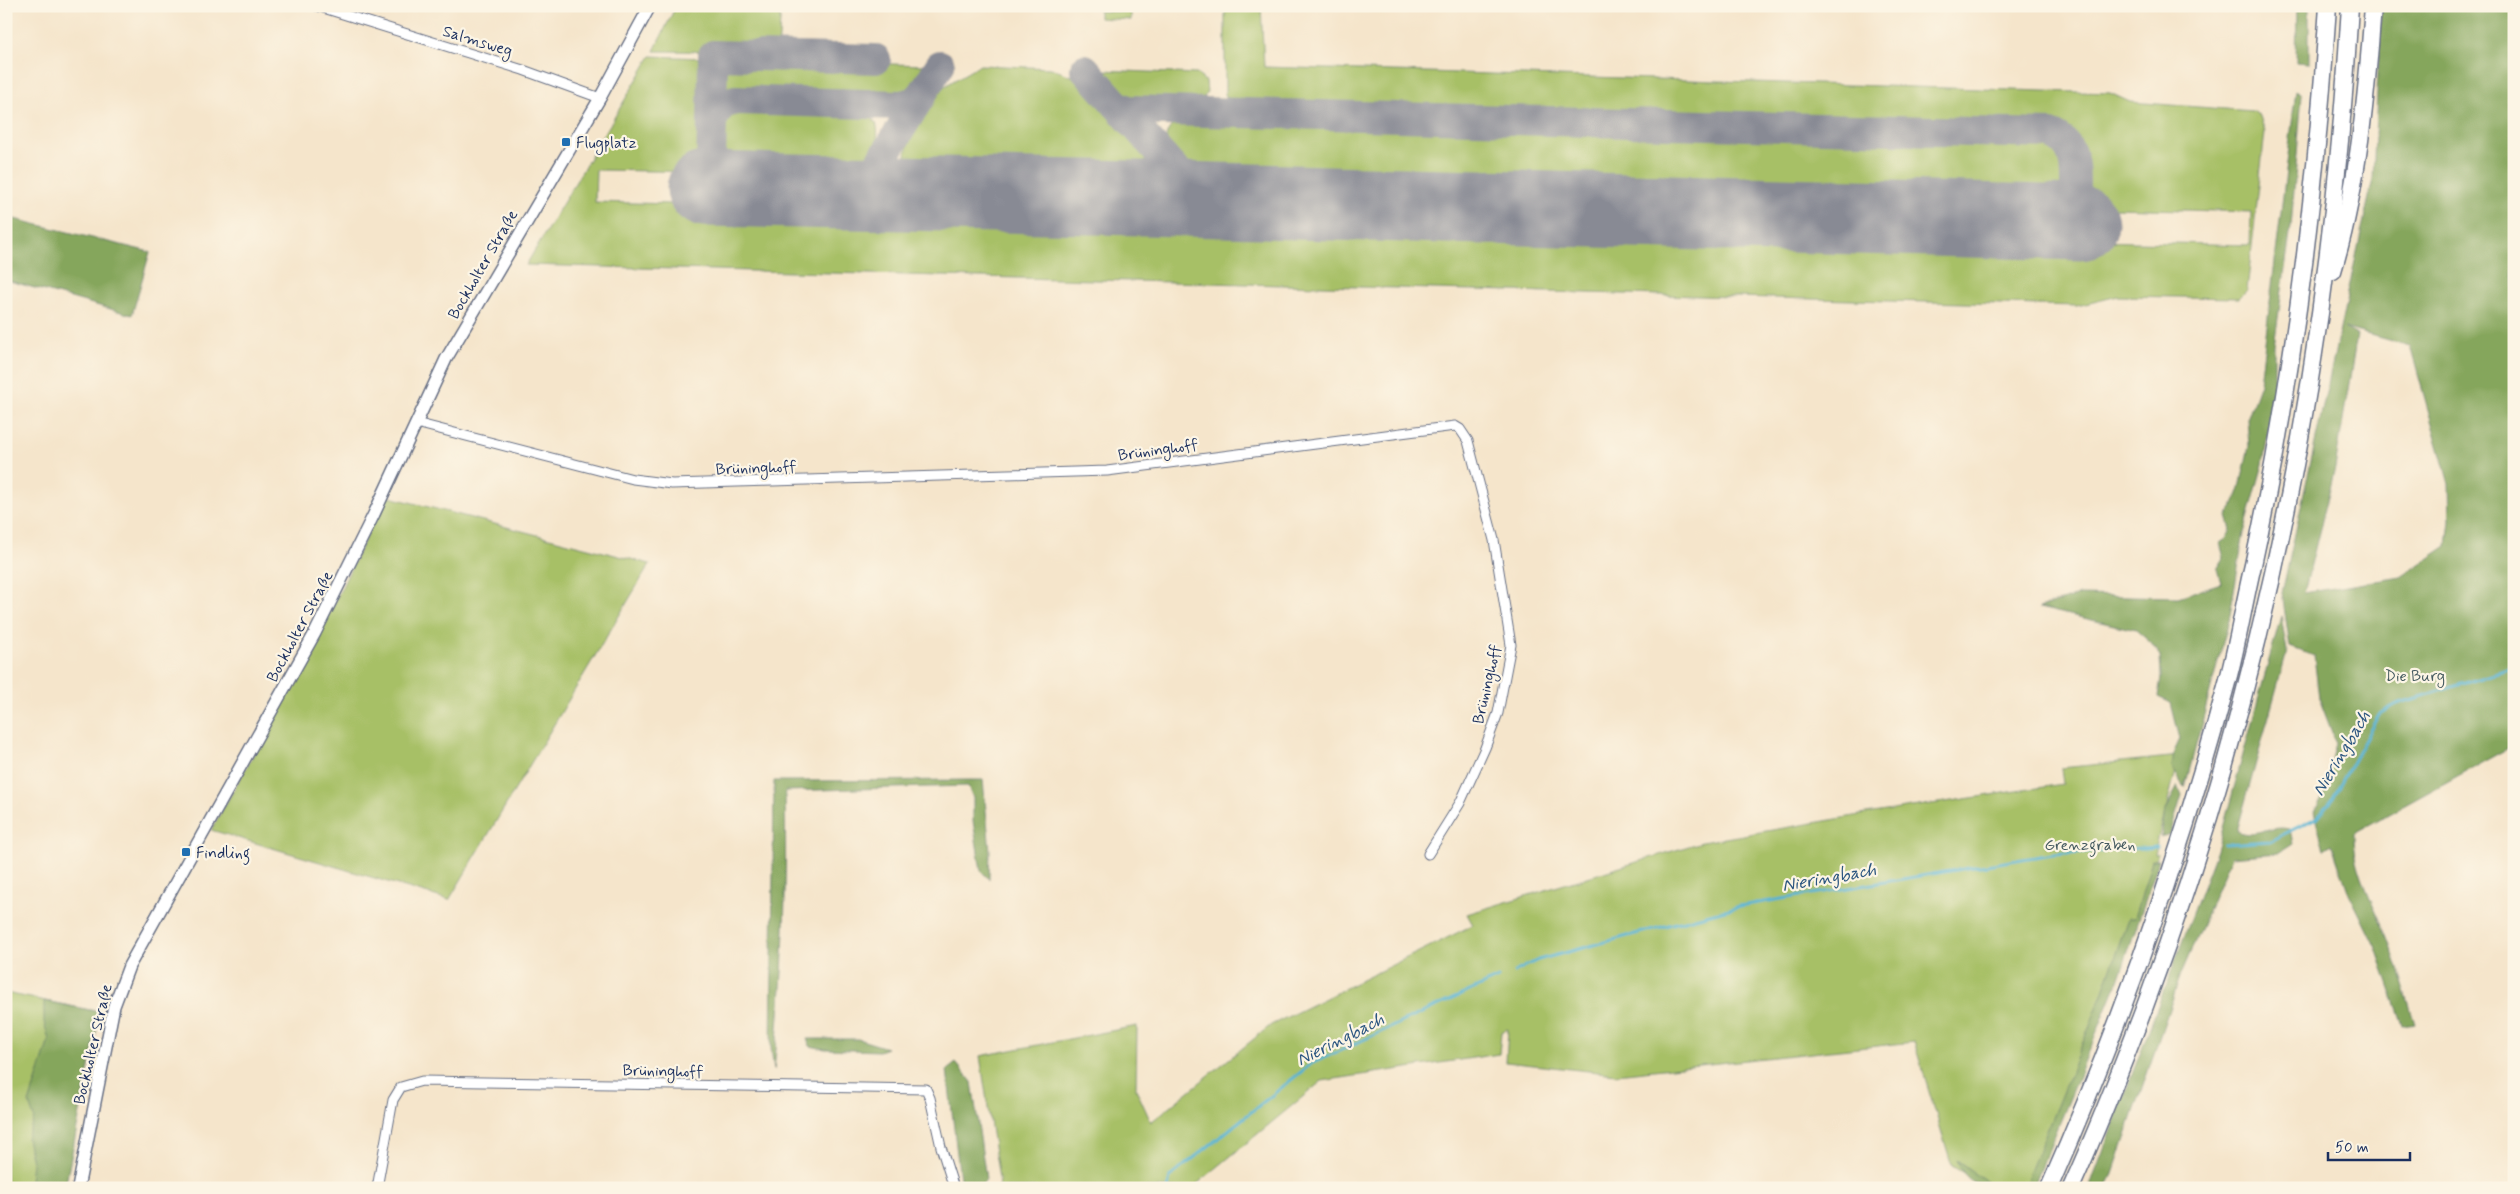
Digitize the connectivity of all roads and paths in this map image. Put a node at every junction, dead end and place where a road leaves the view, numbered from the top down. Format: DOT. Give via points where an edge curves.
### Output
graph roads {
  1 [pos="317,6"];
  2 [pos="650,6"];
  3 [pos="2328,6"];
  4 [pos="2350,6"];
  5 [pos="2373,6"];
  6 [pos="600,98"];
  7 [pos="2322,306"];
  8 [pos="416,423"];
  9 [pos="1428,854"];
  10 [pos="78,1188"];
  11 [pos="377,1188"];
  12 [pos="954,1188"];
  13 [pos="2049,1188"];
  14 [pos="2071,1188"];
  1 -- 6 [label="street, Salmsweg" via="524,70"];
  2 -- 6 [label="street, Bockholter Straße"];
  3 -- 13 [label="highway" via="2314,176 2291,364 2269,492 2229,676 2176,858 2143,952"];
  4 -- 7 [label="highway" via="2337,182"];
  5 -- 7 [label="highway" via="2354,171 2340,249"];
  6 -- 8 [label="street, Bockholter Straße" via="446,359"];
  7 -- 14 [label="highway" via="2274,570 2204,836 2126,1056"];
  8 -- 9 [label="street, Brüninghoff" via="633,479 672,484 1107,471 1455,426 1460,428 1468,441 1494,540 1511,645 1498,713 1485,748 1460,803"];
  8 -- 10 [label="street, Bockholter Straße" via="315,633 129,966 114,1006"];
  11 -- 12 [label="street, Brüninghoff" via="393,1100 401,1087 422,1081 926,1089"];
}
